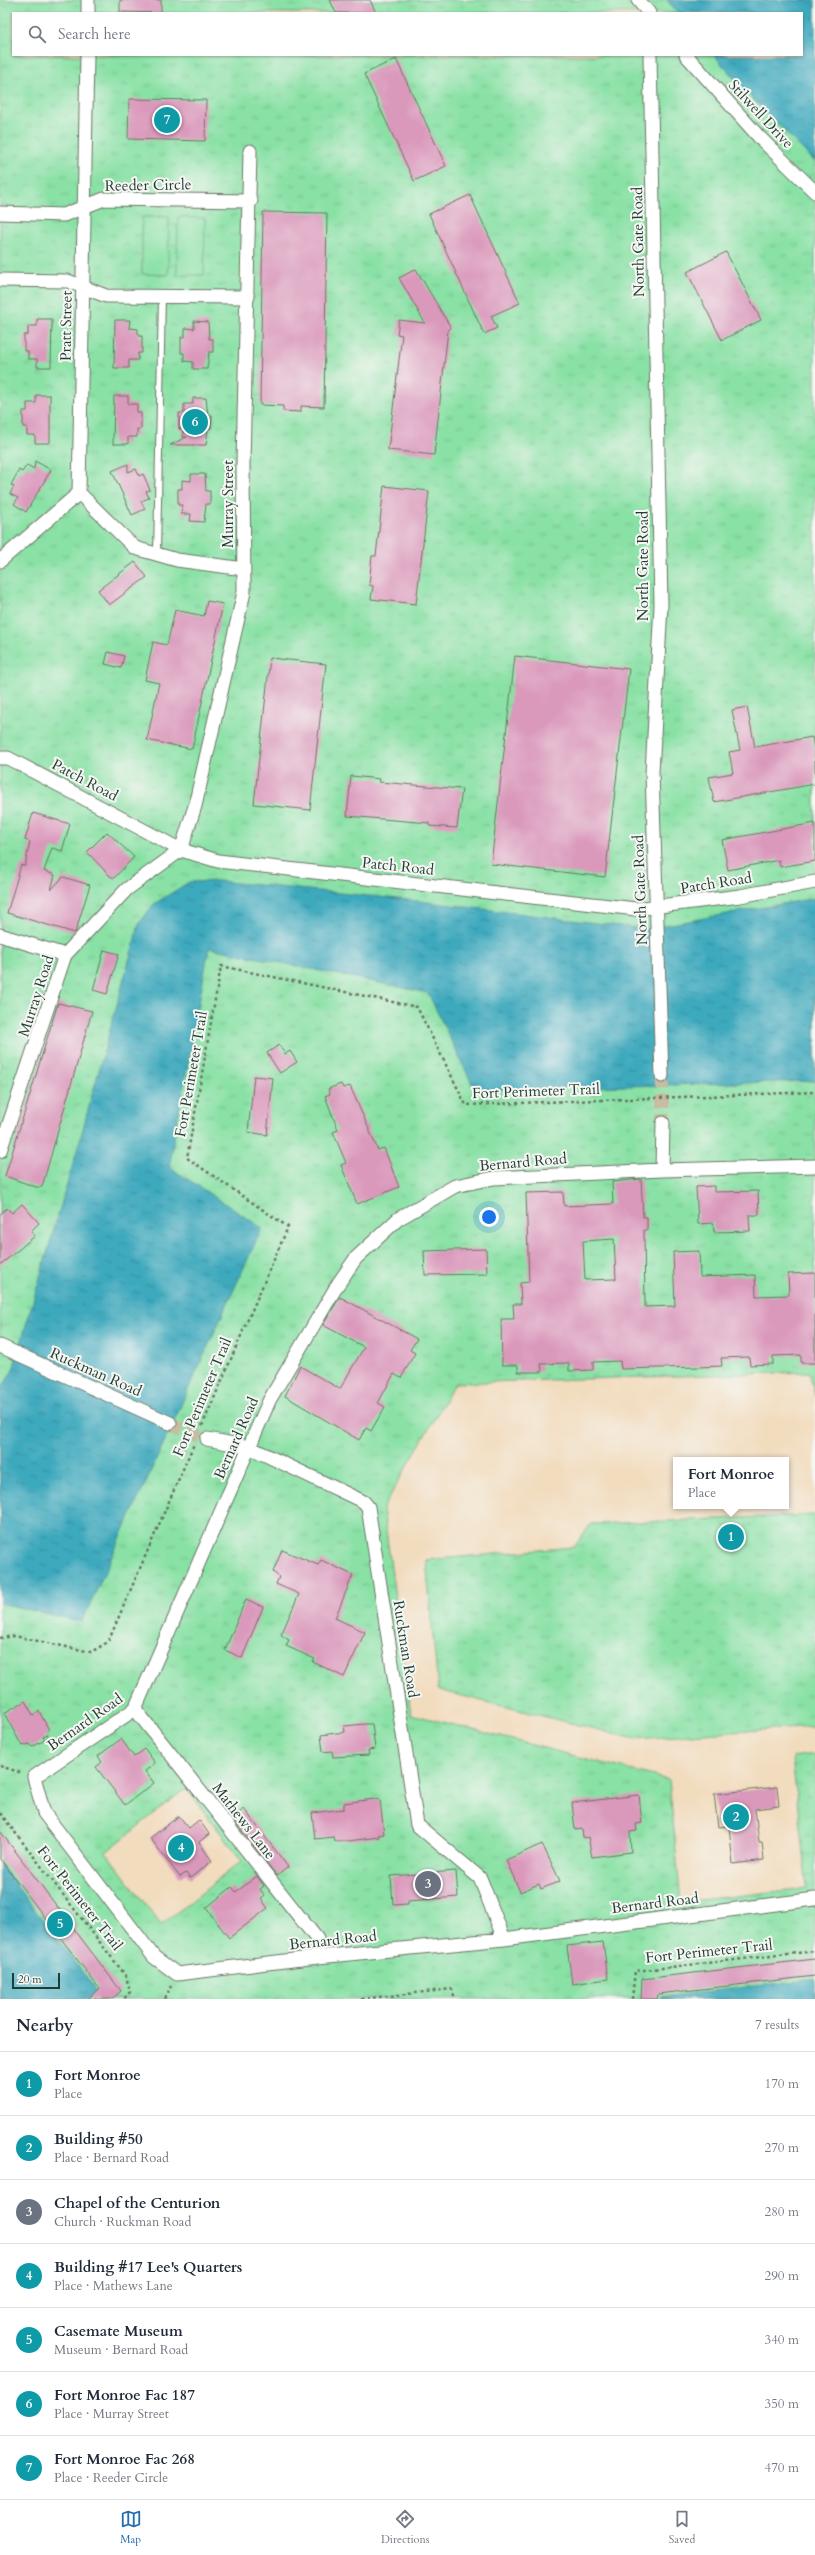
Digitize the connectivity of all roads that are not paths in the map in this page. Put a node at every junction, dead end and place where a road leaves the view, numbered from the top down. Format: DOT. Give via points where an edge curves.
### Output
graph roads {
  1 [pos="88,0"];
  2 [pos="638,0"];
  3 [pos="88,12"];
  4 [pos="648,12"];
  5 [pos="87,56"];
  6 [pos="650,56"];
  7 [pos="687,56"];
  8 [pos="250,151"];
  9 [pos="815,192"];
  10 [pos="251,201"];
  11 [pos="84,208"];
  12 [pos="0,213"];
  13 [pos="0,280"];
  14 [pos="83,287"];
  15 [pos="162,296"];
  16 [pos="248,297"];
  17 [pos="80,493"];
  18 [pos="158,554"];
  19 [pos="0,561"];
  20 [pos="244,569"];
  21 [pos="0,758"];
  22 [pos="181,850"];
  23 [pos="815,882"];
  24 [pos="656,914"];
  25 [pos="0,935"];
  26 [pos="65,956"];
  27 [pos="662,1076"];
  28 [pos="663,1123"];
  29 [pos="0,1151"];
  30 [pos="815,1166"];
  31 [pos="662,1170"];
  32 [pos="3,1345"];
  33 [pos="170,1423"];
  34 [pos="201,1436"];
  35 [pos="249,1447"];
  36 [pos="134,1709"];
  37 [pos="815,1899"];
  38 [pos="504,1939"];
  39 [pos="318,1957"];
  1 -- 3 [label="street"];
  2 -- 4 [label="street"];
  5 -- 11 [label="street, Pratt Street"];
  6 -- 24 [label="street, North Gate Road" via="660,605 652,773"];
  7 -- 9 [label="street, Stilwell Drive" via="760,138"];
  8 -- 10 [label="street, Murray Street"];
  10 -- 11 [label="street, Reeder Circle" via="104,199"];
  10 -- 16 [label="street, Murray Street"];
  11 -- 12 [label="street, Reeder Circle" via="64,214"];
  11 -- 14 [label="street, Pratt Street"];
  13 -- 14 [label="street" via="68,281"];
  14 -- 15 [label="street" via="106,296"];
  14 -- 17 [label="street, Pratt Street"];
  15 -- 16 [label="street"];
  15 -- 18 [label="lane"];
  16 -- 20 [label="street, Murray Street" via="243,464"];
  17 -- 18 [label="street" via="135,548"];
  17 -- 19 [label="street"];
  18 -- 20 [label="street" via="177,560"];
  20 -- 22 [label="street, Murray Street" via="244,592 195,806"];
  21 -- 22 [label="street, Patch Road" via="8,758"];
  22 -- 24 [label="street, Patch Road" via="218,861 636,909"];
  22 -- 26 [label="street, Murray Road" via="128,890"];
  23 -- 24 [label="street, Patch Road"];
  24 -- 27 [label="street, North Gate Road"];
  25 -- 26 [label="street"];
  26 -- 29 [label="street, Murray Road"];
  28 -- 31 [label="street"];
  30 -- 31 [label="street, Bernard Road"];
  31 -- 35 [label="street, Bernard Road" via="494,1178 455,1186 398,1219 356,1258 338,1284 270,1399"];
  32 -- 33 [label="street, Ruckman Road"];
  34 -- 35 [label="street, Ruckman Road"];
  35 -- 36 [label="street, Bernard Road"];
  35 -- 38 [label="street, Ruckman Road" via="364,1502 368,1507 417,1824 480,1878"];
  36 -- 39 [label="street, Mathews Lane" via="317,1940"];
  36 -- 39 [label="street, Bernard Road" via="34,1777 44,1813 154,1957 177,1974"];
  37 -- 38 [label="street, Bernard Road"];
  38 -- 39 [label="street, Bernard Road"];
}
